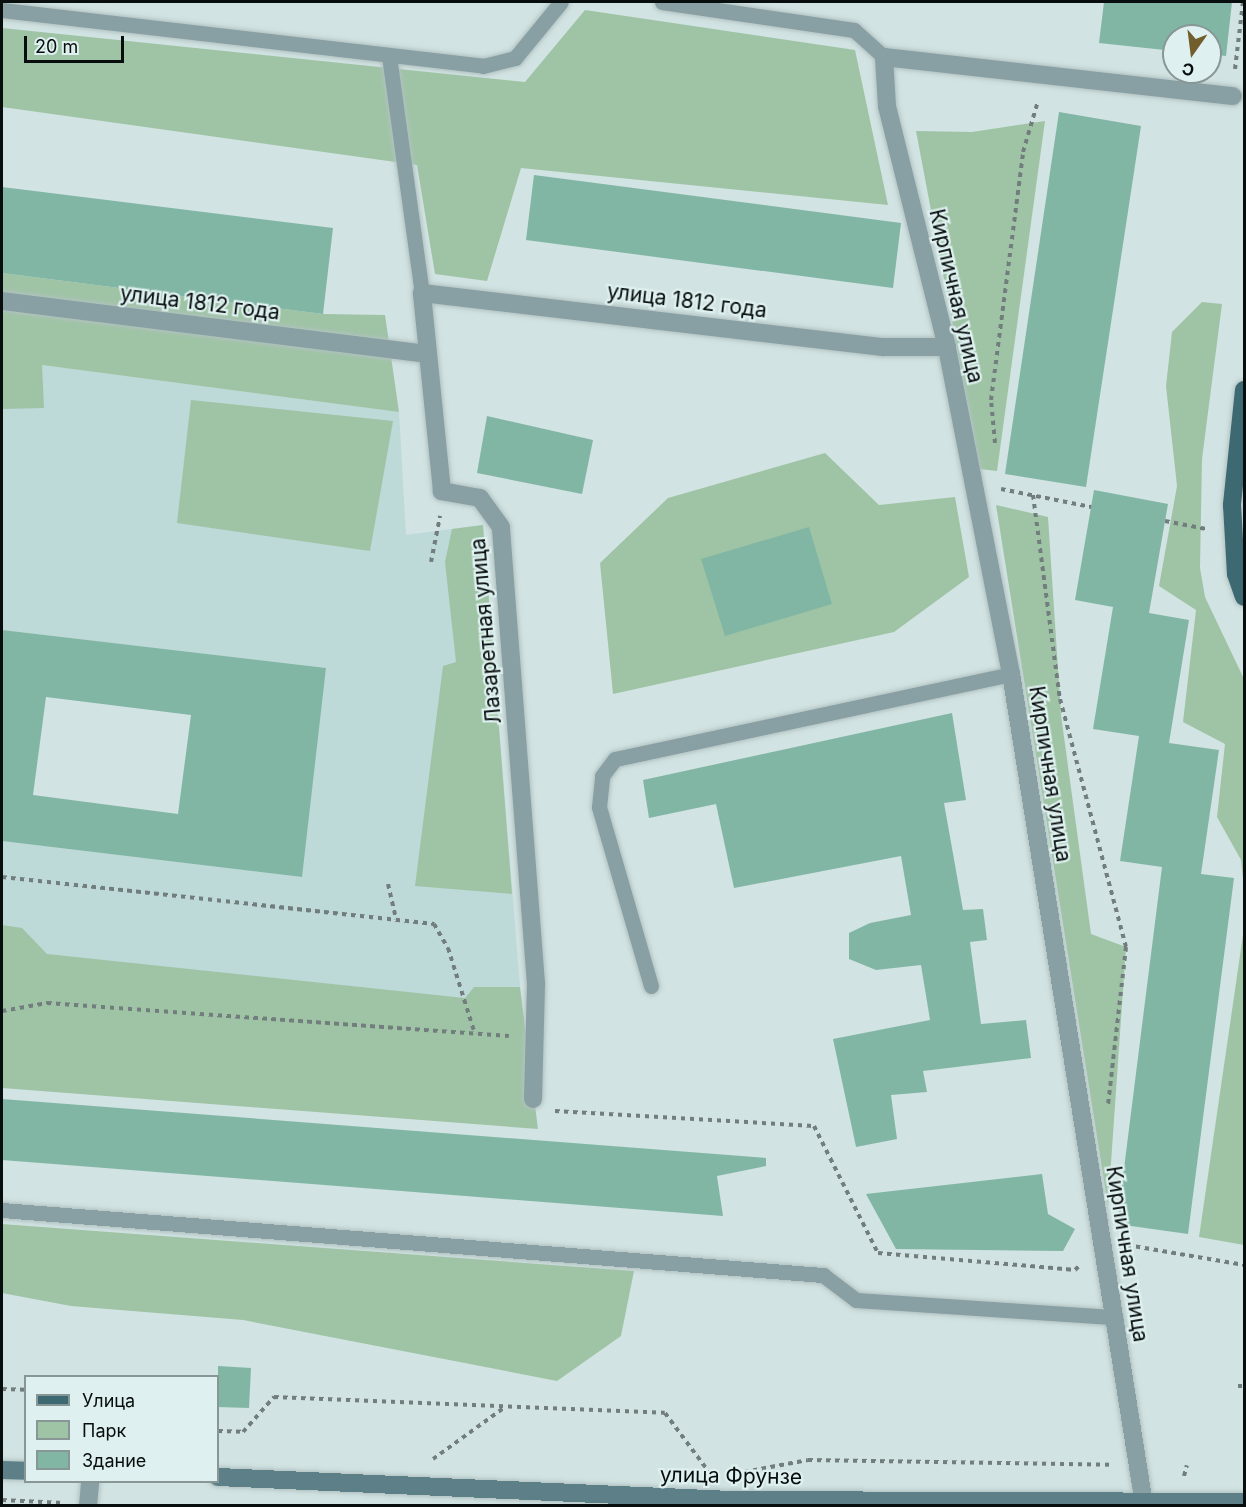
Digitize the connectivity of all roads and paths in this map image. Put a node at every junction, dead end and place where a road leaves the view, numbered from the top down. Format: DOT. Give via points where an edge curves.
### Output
graph roads {
  1 [pos="561,2"];
  2 [pos="662,2"];
  3 [pos="1243,2"];
  4 [pos="2,10"];
  5 [pos="389,56"];
  6 [pos="884,57"];
  7 [pos="1236,68"];
  8 [pos="1051,75"];
  9 [pos="1233,96"];
  10 [pos="422,293"];
  11 [pos="2,302"];
  12 [pos="947,347"];
  13 [pos="428,354"];
  14 [pos="1245,390"];
  15 [pos="995,447"];
  16 [pos="999,480"];
  17 [pos="973,483"];
  18 [pos="1001,489"];
  19 [pos="1033,495"];
  20 [pos="1091,507"];
  21 [pos="1165,521"];
  22 [pos="1206,529"];
  23 [pos="439,531"];
  24 [pos="431,562"];
  25 [pos="1245,597"];
  26 [pos="1011,674"];
  27 [pos="2,877"];
  28 [pos="388,884"];
  29 [pos="396,919"];
  30 [pos="651,986"];
  31 [pos="2,1011"];
  32 [pos="475,1034"];
  33 [pos="533,1038"];
  34 [pos="533,1099"];
  35 [pos="1107,1110"];
  36 [pos="2,1210"];
  37 [pos="1102,1240"];
  38 [pos="1245,1265"];
  39 [pos="1115,1317"];
  40 [pos="1238,1386"];
  41 [pos="1245,1386"];
  42 [pos="2,1389"];
  43 [pos="24,1390"];
  44 [pos="506,1406"];
  45 [pos="219,1431"];
  46 [pos="420,1460"];
  47 [pos="432,1460"];
  48 [pos="443,1461"];
  49 [pos="1138,1465"];
  50 [pos="2,1470"];
  51 [pos="24,1471"];
  52 [pos="697,1471"];
  53 [pos="709,1472"];
  54 [pos="719,1472"];
  55 [pos="740,1472"];
  56 [pos="219,1477"];
  57 [pos="90,1483"];
  58 [pos="2,1500"];
  59 [pos="627,1501"];
  60 [pos="1245,1502"];
  61 [pos="767,1503"];
  62 [pos="1144,1504"];
  63 [pos="88,1505"];
  1 -- 5 [label="lane" via="515,58 483,66"];
  2 -- 6 [label="lane" via="822,22 854,30"];
  3 -- 7 [label="path"];
  4 -- 5 [label="lane"];
  5 -- 10 [label="lane, Лазаретная улица"];
  6 -- 8 [label="street"];
  6 -- 12 [label="street, Кирпичная улица" via="887,106"];
  8 -- 9 [label="street"];
  8 -- 15 [label="path" via="1035,107 1023,152 992,400"];
  10 -- 12 [label="street, улица 1812 года" via="883,347"];
  10 -- 13 [label="street, Лазаретная улица"];
  11 -- 13 [label="street, улица 1812 года"];
  12 -- 17 [label="street, Кирпичная улица"];
  13 -- 33 [label="street, Лазаретная улица" via="442,491 480,498 501,527 536,984"];
  14 -- 25 [label="main road" via="1232,505 1236,574"];
  16 -- 18 [label="path"];
  17 -- 18 [label="path"];
  17 -- 26 [label="street, Кирпичная улица"];
  18 -- 19 [label="path"];
  19 -- 20 [label="path"];
  19 -- 35 [label="path" via="1060,699 1126,947"];
  21 -- 22 [label="path"];
  23 -- 24 [label="path"];
  26 -- 30 [label="lane" via="615,759 602,776 598,807"];
  26 -- 37 [label="street, Кирпичная улица"];
  27 -- 29 [label="path"];
  28 -- 29 [label="path"];
  29 -- 32 [label="path" via="434,924 442,935"];
  31 -- 32 [label="path" via="47,1003"];
  32 -- 33 [label="path"];
  33 -- 34 [label="street, Лазаретная улица"];
  34 -- 37 [label="path" via="553,1110 814,1125 878,1253 1075,1270"];
  36 -- 39 [label="lane" via="823,1275 856,1300"];
  37 -- 38 [label="path"];
  37 -- 39 [label="street, Кирпичная улица"];
  39 -- 49 [label="street, Кирпичная улица"];
  40 -- 41 [label="path"];
  42 -- 43 [label="path"];
  44 -- 45 [label="path" via="274,1396 243,1432"];
  44 -- 47 [label="path"];
  44 -- 53 [label="path" via="664,1413"];
  46 -- 47 [label="path"];
  47 -- 48 [label="path"];
  49 -- 55 [label="path" via="808,1460"];
  49 -- 62 [label="street, Кирпичная улица"];
  50 -- 51 [label="main road"];
  52 -- 53 [label="path"];
  53 -- 54 [label="path"];
  56 -- 59 [label="main road, улица Фрунзе"];
  57 -- 63 [label="street"];
  58 -- 63 [label="path"];
  59 -- 61 [label="main road, улица Фрунзе"];
  60 -- 62 [label="main road, улица Фрунзе"];
  61 -- 62 [label="main road, улица Фрунзе"];
}
